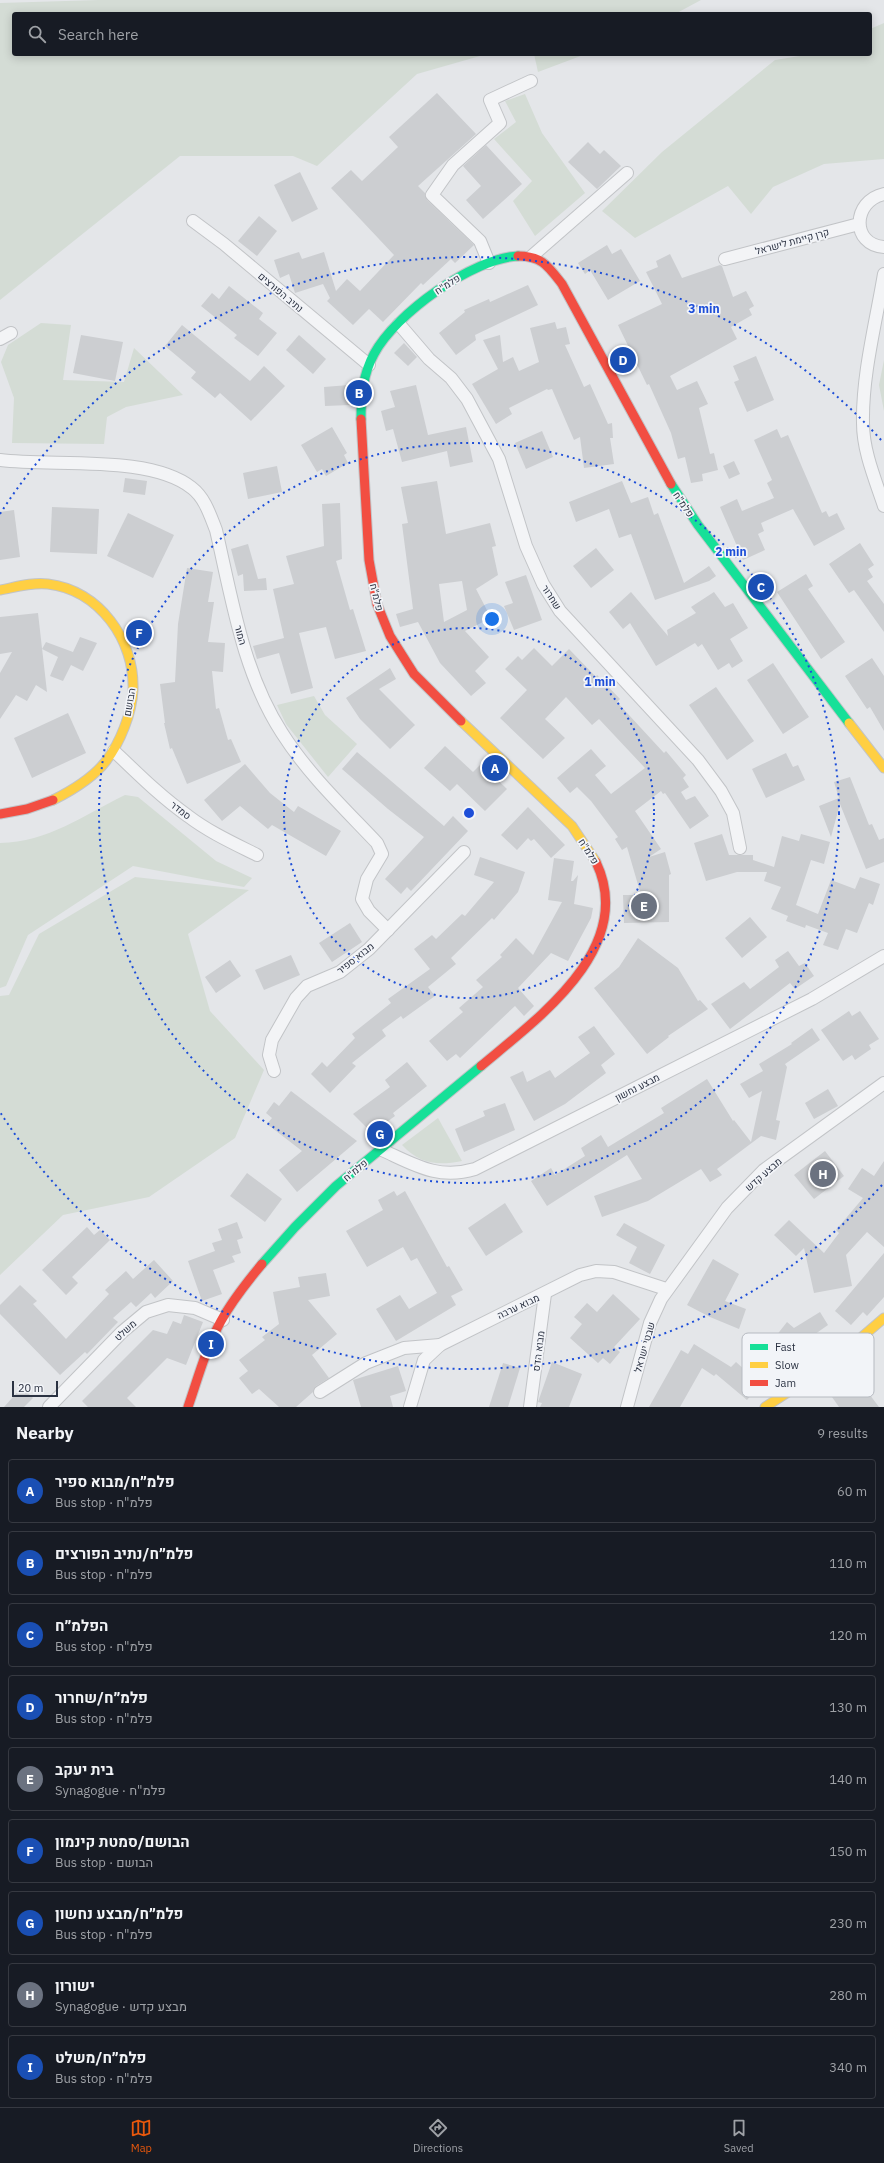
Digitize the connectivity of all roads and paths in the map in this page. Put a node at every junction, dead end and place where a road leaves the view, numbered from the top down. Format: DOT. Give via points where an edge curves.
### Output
graph roads {
  1 [pos="531,81"];
  2 [pos="628,173"];
  3 [pos="884,194"];
  4 [pos="193,221"];
  5 [pos="859,224"];
  6 [pos="884,247"];
  7 [pos="532,256"];
  8 [pos="726,259"];
  9 [pos="489,263"];
  10 [pos="884,274"];
  11 [pos="399,324"];
  12 [pos="11,333"];
  13 [pos="0,339"];
  14 [pos="369,365"];
  15 [pos="0,460"];
  16 [pos="884,506"];
  17 [pos="0,590"];
  18 [pos="114,752"];
  19 [pos="884,768"];
  20 [pos="0,814"];
  21 [pos="740,848"];
  22 [pos="464,852"];
  23 [pos="257,856"];
  24 [pos="388,930"];
  25 [pos="884,956"];
  26 [pos="274,1071"];
  27 [pos="884,1083"];
  28 [pos="382,1150"];
  29 [pos="666,1289"];
  30 [pos="545,1294"];
  31 [pos="884,1318"];
  32 [pos="222,1320"];
  33 [pos="869,1333"];
  34 [pos="440,1345"];
  35 [pos="320,1392"];
  36 [pos="781,1397"];
  37 [pos="49,1407"];
  38 [pos="188,1407"];
  39 [pos="410,1407"];
  40 [pos="530,1407"];
  41 [pos="627,1407"];
  42 [pos="765,1407"];
  1 -- 9 [label="street" via="490,100 500,124 453,165 432,195 480,241"];
  2 -- 7 [label="street"];
  3 -- 5 [label="street" via="868,200 862,208"];
  4 -- 14 [label="street, נתיב הפורצים"];
  5 -- 6 [label="street" via="866,239 872,244"];
  5 -- 8 [label="street, קרן קיימת לישראל"];
  7 -- 9 [label="street, פלמ\"ח" via="512,257"];
  7 -- 19 [label="street, פלמ\"ח" via="548,266 562,284 663,471 698,525"];
  9 -- 11 [label="street, פלמ\"ח" via="458,277 419,303"];
  10 -- 16 [label="street" via="864,381 863,424 868,459"];
  11 -- 14 [label="street, פלמ\"ח" via="372,357"];
  11 -- 21 [label="street, שחרור" via="429,359 451,378 467,399 499,459 526,546 543,584 560,611 698,760 733,813"];
  12 -- 13 [label="street"];
  14 -- 28 [label="street, פלמ\"ח" via="361,412 368,536 377,603 388,633 403,660 421,683 572,826 592,852 602,872 606,898 605,922 594,949 556,1000"];
  15 -- 24 [label="street, המור" via="136,467 169,475 192,488 208,508 216,530 251,670 266,706 282,734 325,788 377,843 382,854 367,879 362,899 369,911"];
  17 -- 18 [label="street, הבושם" via="53,585 80,594 105,612 122,642 134,690"];
  18 -- 20 [label="street, הבושם" via="99,770 73,790 44,805"];
  18 -- 23 [label="street, סמדר" via="157,793 188,817"];
  22 -- 24 [label="street, מבוא ספיר"];
  24 -- 26 [label="street, מבוא ספיר" via="340,972 307,986 296,998 272,1040 269,1056"];
  25 -- 28 [label="street, מבצע נחשון" via="812,999 475,1169 459,1174 440,1173 424,1169"];
  27 -- 29 [label="street, מבצע קדש" via="764,1170 727,1208"];
  28 -- 32 [label="street, פלמ\"ח" via="361,1164 304,1216 251,1277"];
  29 -- 30 [label="street, מבוא ערבה" via="614,1272 596,1271 580,1275"];
  29 -- 41 [label="street, שבטי ישראל" via="650,1324"];
  30 -- 34 [label="street, מבוא ערבה" via="470,1328"];
  30 -- 40 [label="street, מבוא הדס"];
  31 -- 33 [label="street"];
  32 -- 37 [label="street, משלט" via="195,1308 168,1305 146,1312 122,1332"];
  32 -- 38 [label="street, פלמ\"ח" via="215,1332"];
  34 -- 35 [label="street" via="404,1348 366,1363"];
  34 -- 39 [label="street, מבוא ערבה" via="424,1360"];
  36 -- 42 [label="street"];
}
